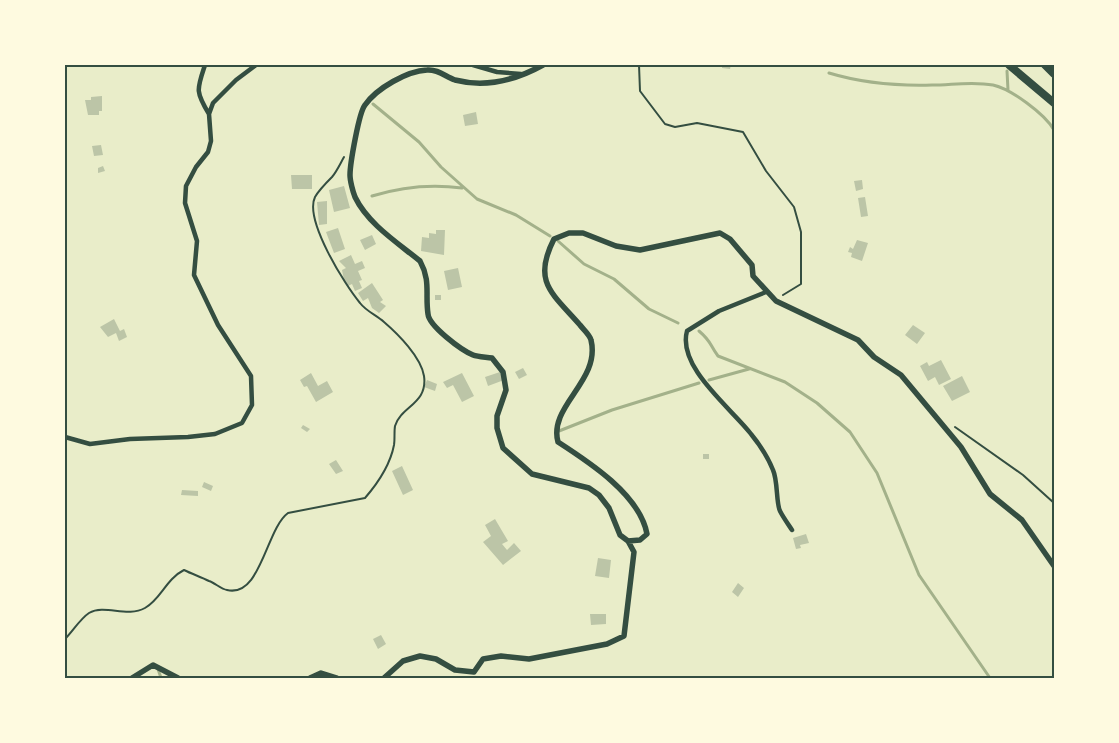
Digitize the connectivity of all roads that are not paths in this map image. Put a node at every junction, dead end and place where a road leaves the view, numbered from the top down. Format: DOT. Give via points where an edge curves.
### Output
graph roads {
  1 [pos="205,65"];
  2 [pos="256,65"];
  3 [pos="473,65"];
  4 [pos="543,65"];
  5 [pos="1008,65"];
  6 [pos="1045,65"];
  7 [pos="525,74"];
  8 [pos="1054,74"];
  9 [pos="1054,103"];
  10 [pos="209,114"];
  11 [pos="766,292"];
  12 [pos="65,437"];
  13 [pos="792,530"];
  14 [pos="628,541"];
  15 [pos="1054,566"];
  16 [pos="132,678"];
  17 [pos="178,678"];
  18 [pos="310,678"];
  19 [pos="337,678"];
  20 [pos="384,678"];
  1 -- 10 [label="street" via="197,89"];
  2 -- 10 [label="street" via="222,93"];
  3 -- 7 [label="street" via="497,72"];
  4 -- 7 [label="street"];
  5 -- 9 [label="highway"];
  6 -- 8 [label="highway"];
  7 -- 14 [label="street" via="493,84 454,80 429,69 391,84 364,106 353,148 350,176 355,197 369,218 420,261 429,291 428,316 434,328 472,355 492,358 503,372 506,390 497,416 497,428 503,448 532,474 589,488 604,502 620,535"];
  10 -- 12 [label="street" via="211,141 208,152 186,186 185,202 196,241 194,275 218,325 251,376 252,404 242,423 215,434 90,444"];
  11 -- 13 [label="street" via="719,311 687,331 685,339 687,351 713,394 764,452 774,471 778,509"];
  11 -- 14 [label="street" via="753,276 752,265 730,239 720,233 640,250 616,246 583,233 554,239 545,257 544,278 551,291 591,338 592,360 586,378 560,416 556,434 558,442 589,462 626,496 645,523 646,534 640,540"];
  11 -- 15 [label="street" via="858,340 874,357 901,375 961,447 990,494 1022,520"];
  14 -- 20 [label="street" via="634,552 624,636 607,644 529,659 501,656 484,659 474,672 455,670 436,659 420,656 403,661"];
  16 -- 17 [label="street" via="153,665"];
  18 -- 19 [label="street" via="321,673"];
}
